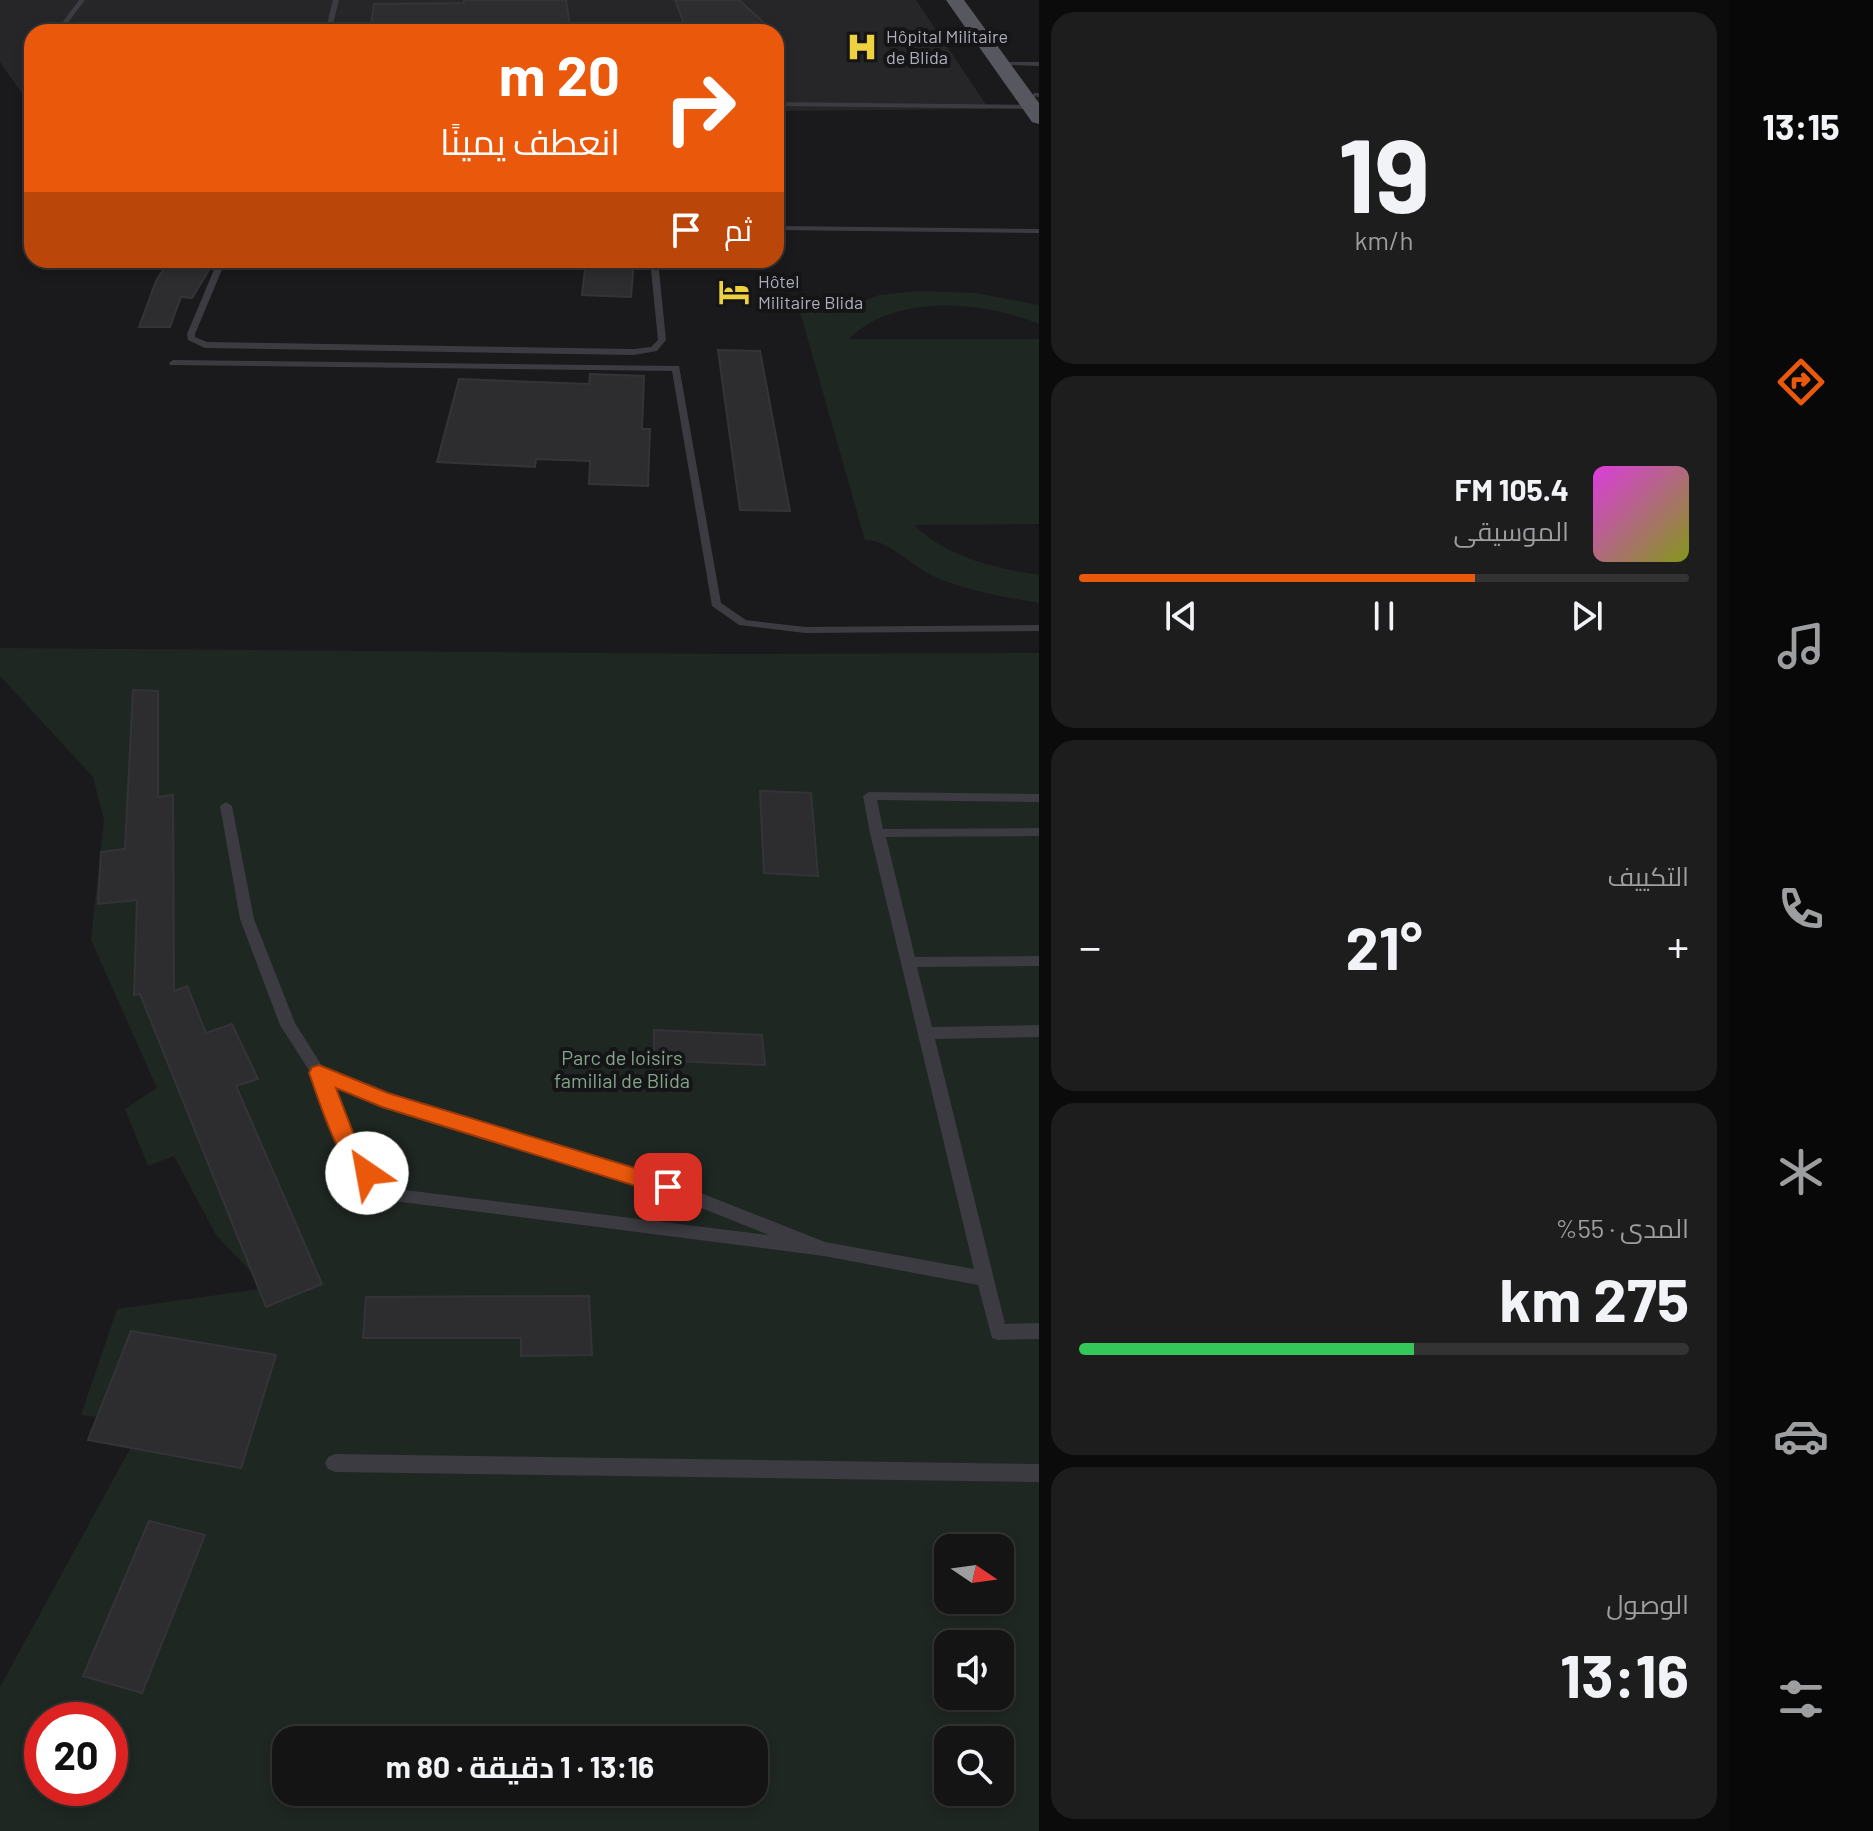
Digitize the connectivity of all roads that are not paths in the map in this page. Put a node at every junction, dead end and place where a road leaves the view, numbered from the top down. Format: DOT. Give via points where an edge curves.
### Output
graph roads {
  1 [pos="82,0"];
  2 [pos="336,0"];
  3 [pos="955,0"];
  4 [pos="964,0"];
  5 [pos="64,24"];
  6 [pos="330,24"];
  7 [pos="1010,64"];
  8 [pos="1039,64"];
  9 [pos="784,104"];
  10 [pos="1036,104"];
  11 [pos="784,228"];
  12 [pos="1039,231"];
  13 [pos="219,268"];
  14 [pos="655,268"];
  15 [pos="173,363"];
  16 [pos="1039,628"];
  17 [pos="1039,798"];
  18 [pos="226,806"];
  19 [pos="1039,832"];
  20 [pos="877,833"];
  21 [pos="1039,961"];
  22 [pos="909,962"];
  23 [pos="1039,1031"];
  24 [pos="925,1033"];
  25 [pos="319,1073"];
  26 [pos="824,1249"];
  27 [pos="985,1279"];
  28 [pos="1039,1331"];
  29 [pos="335,1463"];
  30 [pos="1039,1473"];
  1 -- 5 [label="lane"];
  2 -- 6 [label="lane"];
  3 -- 10 [label="main road"];
  4 -- 7 [label="main road"];
  7 -- 8 [label="lane"];
  7 -- 10 [label="main road"];
  9 -- 10 [label="lane"];
  11 -- 12 [label="lane"];
  13 -- 14 [label="lane" via="191,334 196,343 634,352 654,349 662,340"];
  15 -- 16 [label="lane" via="676,368 716,604 743,623 805,630"];
  17 -- 20 [label="lane" via="869,796"];
  18 -- 25 [label="lane" via="247,919 288,1025"];
  19 -- 20 [label="lane"];
  20 -- 22 [label="lane"];
  21 -- 22 [label="lane"];
  22 -- 24 [label="lane"];
  23 -- 24 [label="lane"];
  24 -- 27 [label="lane"];
  25 -- 26 [label="lane" via="382,1099 642,1177"];
  25 -- 26 [label="lane" via="350,1152 384,1194"];
  26 -- 27 [label="lane"];
  27 -- 28 [label="lane" via="998,1332"];
  29 -- 30 [label="lane"];
}
